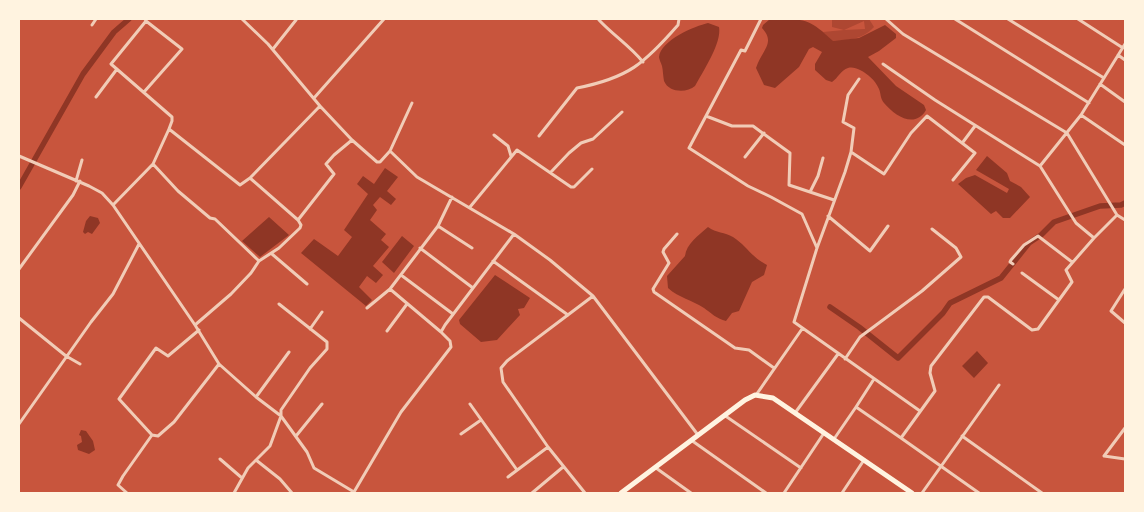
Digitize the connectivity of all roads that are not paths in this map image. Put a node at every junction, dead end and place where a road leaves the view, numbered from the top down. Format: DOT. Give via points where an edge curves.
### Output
graph roads {
  1 [pos="96,19"];
  2 [pos="242,19"];
  3 [pos="384,19"];
  4 [pos="679,19"];
  5 [pos="761,19"];
  6 [pos="886,19"];
  7 [pos="955,19"];
  8 [pos="1008,19"];
  9 [pos="1078,19"];
  10 [pos="146,20"];
  11 [pos="296,20"];
  12 [pos="599,20"];
  13 [pos="92,25"];
  14 [pos="1125,44"];
  15 [pos="1122,48"];
  16 [pos="273,49"];
  17 [pos="1118,55"];
  18 [pos="1125,60"];
  19 [pos="643,62"];
  20 [pos="883,64"];
  21 [pos="118,69"];
  22 [pos="1104,78"];
  23 [pos="859,79"];
  24 [pos="1100,84"];
  25 [pos="144,92"];
  26 [pos="96,97"];
  27 [pos="314,98"];
  28 [pos="1125,102"];
  29 [pos="412,103"];
  30 [pos="1089,103"];
  31 [pos="320,106"];
  32 [pos="622,112"];
  33 [pos="1081,115"];
  34 [pos="706,116"];
  35 [pos="975,126"];
  36 [pos="169,129"];
  37 [pos="764,133"];
  38 [pos="1067,133"];
  39 [pos="494,135"];
  40 [pos="539,136"];
  41 [pos="352,140"];
  42 [pos="963,142"];
  43 [pos="1125,145"];
  44 [pos="390,151"];
  45 [pos="851,152"];
  46 [pos="19,156"];
  47 [pos="511,156"];
  48 [pos="745,157"];
  49 [pos="824,158"];
  50 [pos="82,160"];
  51 [pos="153,164"];
  52 [pos="1040,166"];
  53 [pos="592,170"];
  54 [pos="551,172"];
  55 [pos="250,178"];
  56 [pos="953,180"];
  57 [pos="78,181"];
  58 [pos="810,192"];
  59 [pos="452,197"];
  60 [pos="834,200"];
  61 [pos="113,205"];
  62 [pos="470,207"];
  63 [pos="1117,215"];
  64 [pos="828,216"];
  65 [pos="298,220"];
  66 [pos="1125,220"];
  67 [pos="438,226"];
  68 [pos="888,226"];
  69 [pos="932,229"];
  70 [pos="514,234"];
  71 [pos="677,234"];
  72 [pos="1094,238"];
  73 [pos="139,244"];
  74 [pos="420,248"];
  75 [pos="472,248"];
  76 [pos="817,248"];
  77 [pos="272,254"];
  78 [pos="259,261"];
  79 [pos="493,261"];
  80 [pos="1072,262"];
  81 [pos="1012,263"];
  82 [pos="19,269"];
  83 [pos="1022,273"];
  84 [pos="401,275"];
  85 [pos="307,284"];
  86 [pos="472,288"];
  87 [pos="390,289"];
  88 [pos="1125,289"];
  89 [pos="593,296"];
  90 [pos="1059,300"];
  91 [pos="279,304"];
  92 [pos="407,304"];
  93 [pos="367,308"];
  94 [pos="322,312"];
  95 [pos="453,314"];
  96 [pos="568,315"];
  97 [pos="19,318"];
  98 [pos="1125,323"];
  99 [pos="196,325"];
  100 [pos="310,329"];
  101 [pos="199,330"];
  102 [pos="802,330"];
  103 [pos="387,331"];
  104 [pos="441,332"];
  105 [pos="289,352"];
  106 [pos="838,354"];
  107 [pos="66,356"];
  108 [pos="845,359"];
  109 [pos="80,364"];
  110 [pos="219,364"];
  111 [pos="774,368"];
  112 [pos="874,379"];
  113 [pos="999,384"];
  114 [pos="755,395"];
  115 [pos="256,397"];
  116 [pos="322,404"];
  117 [pos="470,404"];
  118 [pos="856,407"];
  119 [pos="920,411"];
  120 [pos="795,413"];
  121 [pos="724,415"];
  122 [pos="281,416"];
  123 [pos="481,420"];
  124 [pos="19,424"];
  125 [pos="1125,428"];
  126 [pos="824,433"];
  127 [pos="461,434"];
  128 [pos="152,435"];
  129 [pos="698,435"];
  130 [pos="296,436"];
  131 [pos="962,436"];
  132 [pos="901,438"];
  133 [pos="834,439"];
  134 [pos="691,440"];
  135 [pos="548,447"];
  136 [pos="220,459"];
  137 [pos="1125,459"];
  138 [pos="256,460"];
  139 [pos="864,460"];
  140 [pos="941,466"];
  141 [pos="564,467"];
  142 [pos="656,468"];
  143 [pos="801,468"];
  144 [pos="517,470"];
  145 [pos="508,477"];
  146 [pos="242,478"];
  147 [pos="128,493"];
  148 [pos="234,493"];
  149 [pos="292,493"];
  150 [pos="354,493"];
  151 [pos="532,493"];
  152 [pos="585,493"];
  153 [pos="622,493"];
  154 [pos="692,493"];
  155 [pos="766,493"];
  156 [pos="784,493"];
  157 [pos="842,493"];
  158 [pos="912,493"];
  159 [pos="922,493"];
  160 [pos="979,493"];
  161 [pos="1042,493"];
  1 -- 13 [label="street"];
  2 -- 16 [label="street"];
  3 -- 27 [label="street"];
  4 -- 19 [label="street" via="678,25"];
  5 -- 34 [label="street" via="752,40 745,51 741,50"];
  6 -- 38 [label="street" via="902,34"];
  7 -- 30 [label="street"];
  8 -- 22 [label="street"];
  9 -- 15 [label="street"];
  10 -- 21 [label="street" via="111,64"];
  10 -- 25 [label="street" via="182,49"];
  11 -- 16 [label="street"];
  12 -- 19 [label="street" via="623,40"];
  14 -- 15 [label="street"];
  15 -- 17 [label="street"];
  16 -- 27 [label="street"];
  17 -- 18 [label="street"];
  17 -- 22 [label="street"];
  19 -- 40 [label="street" via="620,76 599,84 577,88"];
  20 -- 35 [label="street"];
  21 -- 25 [label="street"];
  21 -- 26 [label="street"];
  22 -- 24 [label="street"];
  23 -- 45 [label="street" via="848,96 843,122 854,128"];
  24 -- 28 [label="street"];
  24 -- 30 [label="street"];
  25 -- 36 [label="street" via="172,117"];
  27 -- 31 [label="street"];
  29 -- 44 [label="street"];
  30 -- 33 [label="street"];
  31 -- 41 [label="street"];
  31 -- 55 [label="street"];
  32 -- 54 [label="street" via="593,139 581,143 569,153"];
  33 -- 38 [label="street"];
  33 -- 43 [label="street"];
  34 -- 37 [label="street" via="732,126 753,126"];
  34 -- 76 [label="street" via="689,148 748,186 802,214"];
  35 -- 42 [label="street"];
  35 -- 52 [label="street"];
  36 -- 51 [label="street"];
  36 -- 55 [label="street" via="240,185"];
  37 -- 48 [label="street"];
  37 -- 58 [label="street" via="790,153 789,185"];
  38 -- 52 [label="street"];
  38 -- 63 [label="street"];
  39 -- 47 [label="street" via="508,146"];
  41 -- 44 [label="street" via="377,162"];
  41 -- 65 [label="street" via="326,164 334,174"];
  42 -- 45 [label="street" via="927,116 911,134 885,174"];
  42 -- 56 [label="street" via="975,153"];
  44 -- 59 [label="street" via="417,177"];
  45 -- 60 [label="street"];
  46 -- 57 [label="street"];
  47 -- 54 [label="street" via="517,150"];
  47 -- 62 [label="street"];
  49 -- 58 [label="street"];
  50 -- 57 [label="street"];
  51 -- 61 [label="street"];
  51 -- 78 [label="street" via="178,190 210,218 215,219"];
  52 -- 72 [label="street" via="1076,223"];
  53 -- 54 [label="street" via="573,188"];
  55 -- 65 [label="street"];
  57 -- 61 [label="street" via="102,193"];
  57 -- 82 [label="street" via="73,195"];
  58 -- 60 [label="street"];
  59 -- 62 [label="street"];
  59 -- 67 [label="street"];
  60 -- 64 [label="street"];
  61 -- 73 [label="street"];
  62 -- 70 [label="street"];
  63 -- 66 [label="street"];
  63 -- 72 [label="street"];
  64 -- 68 [label="street" via="870,251"];
  64 -- 76 [label="street"];
  65 -- 77 [label="street" via="300,228"];
  67 -- 74 [label="street"];
  67 -- 75 [label="street"];
  69 -- 108 [label="street" via="956,248 961,257 922,291 860,337"];
  70 -- 79 [label="street"];
  70 -- 89 [label="street"];
  71 -- 111 [label="street" via="664,249 669,263 653,288 654,292 735,348 749,350"];
  72 -- 80 [label="street"];
  73 -- 99 [label="street"];
  73 -- 107 [label="street" via="113,294"];
  74 -- 84 [label="street"];
  74 -- 86 [label="street"];
  76 -- 102 [label="street" via="794,322"];
  77 -- 78 [label="street"];
  77 -- 85 [label="street"];
  78 -- 99 [label="street" via="231,294"];
  79 -- 86 [label="street"];
  79 -- 96 [label="street"];
  80 -- 81 [label="street" via="1039,237 1024,245"];
  80 -- 90 [label="street" via="1066,270 1072,282"];
  83 -- 90 [label="street"];
  84 -- 87 [label="street"];
  84 -- 95 [label="street"];
  86 -- 95 [label="street"];
  87 -- 92 [label="street"];
  87 -- 93 [label="street"];
  88 -- 98 [label="street" via="1110,311"];
  89 -- 96 [label="street"];
  89 -- 129 [label="street"];
  90 -- 119 [label="street" via="1035,331 988,297 984,297 931,366 930,373 935,391"];
  91 -- 100 [label="street"];
  92 -- 103 [label="street"];
  92 -- 104 [label="street"];
  94 -- 100 [label="street"];
  95 -- 104 [label="street"];
  96 -- 135 [label="street" via="501,368 503,382"];
  97 -- 107 [label="street"];
  99 -- 101 [label="street"];
  100 -- 122 [label="street" via="327,342 327,349 310,368 281,410"];
  101 -- 110 [label="street"];
  101 -- 128 [label="street" via="168,356 156,348 119,399"];
  102 -- 106 [label="street"];
  102 -- 111 [label="street"];
  104 -- 150 [label="street" via="450,341 451,347 401,412"];
  105 -- 115 [label="street"];
  106 -- 108 [label="street"];
  106 -- 120 [label="street"];
  107 -- 109 [label="street"];
  107 -- 124 [label="street"];
  108 -- 112 [label="street"];
  110 -- 115 [label="street"];
  110 -- 128 [label="street" via="174,422 158,436"];
  111 -- 114 [label="street"];
  112 -- 118 [label="street"];
  112 -- 119 [label="street"];
  113 -- 131 [label="street"];
  114 -- 120 [label="main road" via="773,398"];
  114 -- 121 [label="main road"];
  115 -- 122 [label="street"];
  116 -- 130 [label="street"];
  117 -- 123 [label="street"];
  118 -- 132 [label="street"];
  118 -- 133 [label="street"];
  119 -- 132 [label="street"];
  120 -- 126 [label="main road"];
  121 -- 129 [label="main road"];
  121 -- 143 [label="street"];
  122 -- 130 [label="street"];
  122 -- 138 [label="street" via="270,446"];
  123 -- 127 [label="street"];
  123 -- 144 [label="street"];
  125 -- 137 [label="street" via="1104,456"];
  126 -- 133 [label="main road"];
  126 -- 143 [label="street"];
  128 -- 147 [label="street" via="119,482 118,485"];
  129 -- 134 [label="main road"];
  130 -- 150 [label="street" via="314,468"];
  131 -- 140 [label="street"];
  131 -- 161 [label="street"];
  132 -- 140 [label="street"];
  133 -- 139 [label="main road"];
  134 -- 142 [label="main road"];
  134 -- 155 [label="street"];
  135 -- 141 [label="street"];
  135 -- 144 [label="street"];
  136 -- 146 [label="street"];
  138 -- 146 [label="street"];
  138 -- 149 [label="street" via="280,479"];
  139 -- 157 [label="street"];
  139 -- 158 [label="main road"];
  140 -- 159 [label="street"];
  140 -- 160 [label="street"];
  141 -- 151 [label="street"];
  141 -- 152 [label="street"];
  142 -- 153 [label="main road"];
  142 -- 154 [label="street"];
  143 -- 156 [label="street"];
  144 -- 145 [label="street"];
  146 -- 148 [label="street"];
}
